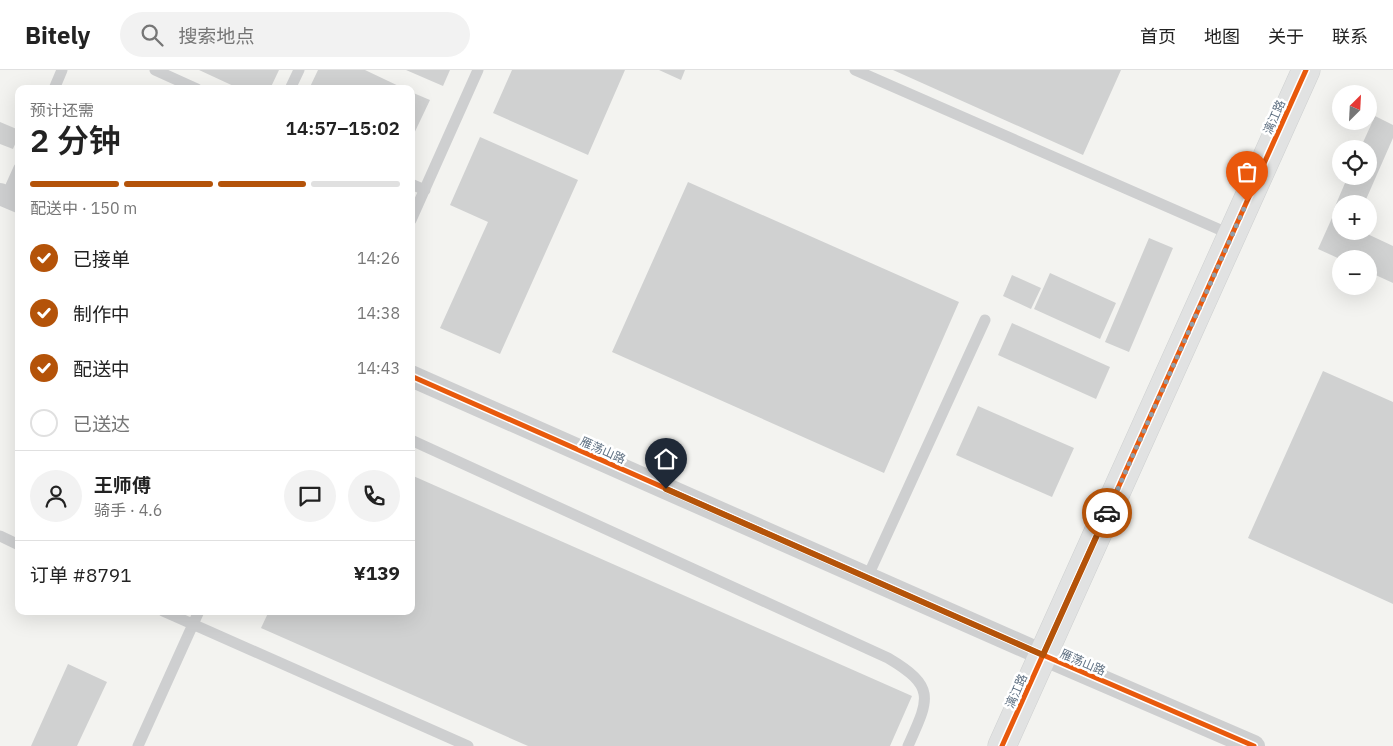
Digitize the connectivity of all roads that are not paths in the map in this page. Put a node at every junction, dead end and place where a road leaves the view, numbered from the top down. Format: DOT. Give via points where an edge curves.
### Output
graph roads {
  1 [pos="62,70"];
  2 [pos="155,70"];
  3 [pos="298,70"];
  4 [pos="478,70"];
  5 [pos="855,70"];
  6 [pos="1306,70"];
  7 [pos="56,85"];
  8 [pos="188,85"];
  9 [pos="292,85"];
  10 [pos="15,179"];
  11 [pos="415,186"];
  12 [pos="424,190"];
  13 [pos="8,198"];
  14 [pos="415,211"];
  15 [pos="1232,235"];
  16 [pos="985,320"];
  17 [pos="415,378"];
  18 [pos="415,442"];
  19 [pos="0,536"];
  20 [pos="15,543"];
  21 [pos="867,578"];
  22 [pos="172,615"];
  23 [pos="197,615"];
  24 [pos="193,625"];
  25 [pos="1043,655"];
  26 [pos="138,746"];
  27 [pos="468,746"];
  28 [pos="908,746"];
  29 [pos="1002,746"];
  30 [pos="1254,746"];
  1 -- 7 [label="lane"];
  2 -- 8 [label="lane"];
  3 -- 9 [label="lane"];
  4 -- 12 [label="lane"];
  5 -- 15 [label="lane"];
  6 -- 15 [label="street, 漓江路"];
  10 -- 13 [label="lane"];
  11 -- 12 [label="lane"];
  12 -- 14 [label="lane"];
  15 -- 25 [label="street, 漓江路"];
  16 -- 21 [label="lane"];
  17 -- 21 [label="street, 雁荡山路"];
  18 -- 28 [label="lane" via="903,667 917,677 924,691 925,705"];
  19 -- 20 [label="lane"];
  21 -- 25 [label="street, 雁荡山路"];
  22 -- 24 [label="lane"];
  23 -- 24 [label="lane"];
  24 -- 26 [label="lane"];
  24 -- 27 [label="lane"];
  25 -- 29 [label="street, 漓江路"];
  25 -- 30 [label="street, 雁荡山路"];
}
